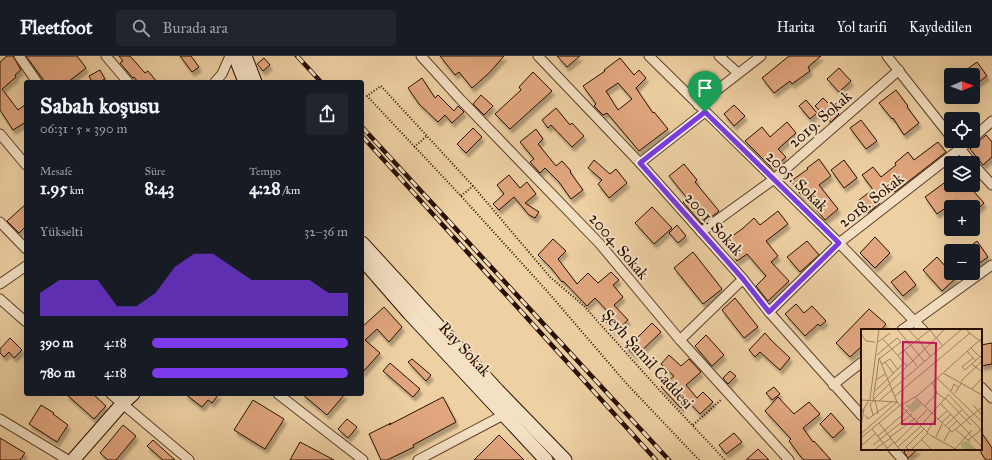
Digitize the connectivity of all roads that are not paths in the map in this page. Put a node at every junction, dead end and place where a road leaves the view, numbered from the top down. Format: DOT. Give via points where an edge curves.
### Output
graph roads {
  1 [pos="18,56"];
  2 [pos="106,56"];
  3 [pos="230,56"];
  4 [pos="235,56"];
  5 [pos="245,56"];
  6 [pos="421,56"];
  7 [pos="538,56"];
  8 [pos="649,56"];
  9 [pos="719,56"];
  10 [pos="761,56"];
  11 [pos="888,56"];
  12 [pos="899,70"];
  13 [pos="738,73"];
  14 [pos="36,80"];
  15 [pos="126,80"];
  16 [pos="217,80"];
  17 [pos="244,80"];
  18 [pos="254,80"];
  19 [pos="698,105"];
  20 [pos="705,112"];
  21 [pos="992,121"];
  22 [pos="944,128"];
  23 [pos="980,132"];
  24 [pos="0,134"];
  25 [pos="961,149"];
  26 [pos="967,156"];
  27 [pos="640,163"];
  28 [pos="24,164"];
  29 [pos="980,171"];
  30 [pos="774,179"];
  31 [pos="992,186"];
  32 [pos="0,222"];
  33 [pos="701,232"];
  34 [pos="839,243"];
  35 [pos="364,245"];
  36 [pos="24,247"];
  37 [pos="364,261"];
  38 [pos="992,265"];
  39 [pos="24,267"];
  40 [pos="743,279"];
  41 [pos="0,284"];
  42 [pos="0,299"];
  43 [pos="769,312"];
  44 [pos="24,320"];
  45 [pos="914,321"];
  46 [pos="903,329"];
  47 [pos="922,329"];
  48 [pos="680,340"];
  49 [pos="861,363"];
  50 [pos="833,385"];
  51 [pos="982,388"];
  52 [pos="114,396"];
  53 [pos="130,396"];
  54 [pos="281,396"];
  55 [pos="992,398"];
  56 [pos="123,403"];
  57 [pos="516,409"];
  58 [pos="503,415"];
  59 [pos="861,415"];
  60 [pos="0,419"];
  61 [pos="894,450"];
  62 [pos="68,460"];
  63 [pos="73,460"];
  64 [pos="189,460"];
  65 [pos="363,460"];
  66 [pos="418,460"];
  67 [pos="546,460"];
  68 [pos="565,460"];
  69 [pos="789,460"];
  70 [pos="903,460"];
  1 -- 14 [label="street"];
  2 -- 15 [label="street"];
  3 -- 16 [label="street"];
  4 -- 17 [label="street"];
  5 -- 18 [label="street"];
  6 -- 48 [label="street, 2004. Sokak" via="600,244"];
  7 -- 27 [label="street, 2001. Sokak"];
  8 -- 19 [label="street, 2005. Sokak"];
  9 -- 13 [label="street"];
  10 -- 13 [label="street"];
  11 -- 12 [label="street"];
  12 -- 22 [label="street"];
  12 -- 30 [label="street, 2019. Sokak"];
  13 -- 19 [label="street"];
  19 -- 20 [label="street, 2005. Sokak"];
  20 -- 27 [label="street"];
  20 -- 30 [label="street, 2005. Sokak"];
  21 -- 23 [label="street"];
  24 -- 28 [label="street"];
  25 -- 26 [label="street"];
  25 -- 34 [label="street, 2018. Sokak"];
  27 -- 33 [label="street, 2001. Sokak"];
  29 -- 31 [label="street"];
  30 -- 33 [label="street, 2019. Sokak"];
  30 -- 34 [label="street, 2005. Sokak"];
  32 -- 36 [label="street"];
  33 -- 40 [label="street, 2001. Sokak"];
  34 -- 43 [label="street, 2018. Sokak"];
  34 -- 45 [label="street, 2005. Sokak"];
  35 -- 57 [label="street"];
  37 -- 58 [label="street, Ray Sokak"];
  38 -- 45 [label="street"];
  39 -- 41 [label="street"];
  40 -- 43 [label="street, 2001. Sokak"];
  40 -- 48 [label="street"];
  42 -- 44 [label="street"];
  43 -- 50 [label="street, 2001. Sokak"];
  45 -- 46 [label="street"];
  45 -- 47 [label="street, 2005. Sokak"];
  48 -- 69 [label="street, 2004. Sokak"];
  49 -- 50 [label="street"];
  50 -- 59 [label="street, 2001. Sokak"];
  51 -- 55 [label="street"];
  52 -- 56 [label="street"];
  53 -- 56 [label="street"];
  54 -- 65 [label="street"];
  56 -- 63 [label="street"];
  56 -- 64 [label="street"];
  57 -- 58 [label="street"];
  57 -- 68 [label="street"];
  58 -- 66 [label="street"];
  58 -- 67 [label="street, Ray Sokak"];
  60 -- 62 [label="street"];
  61 -- 70 [label="street"];
}
